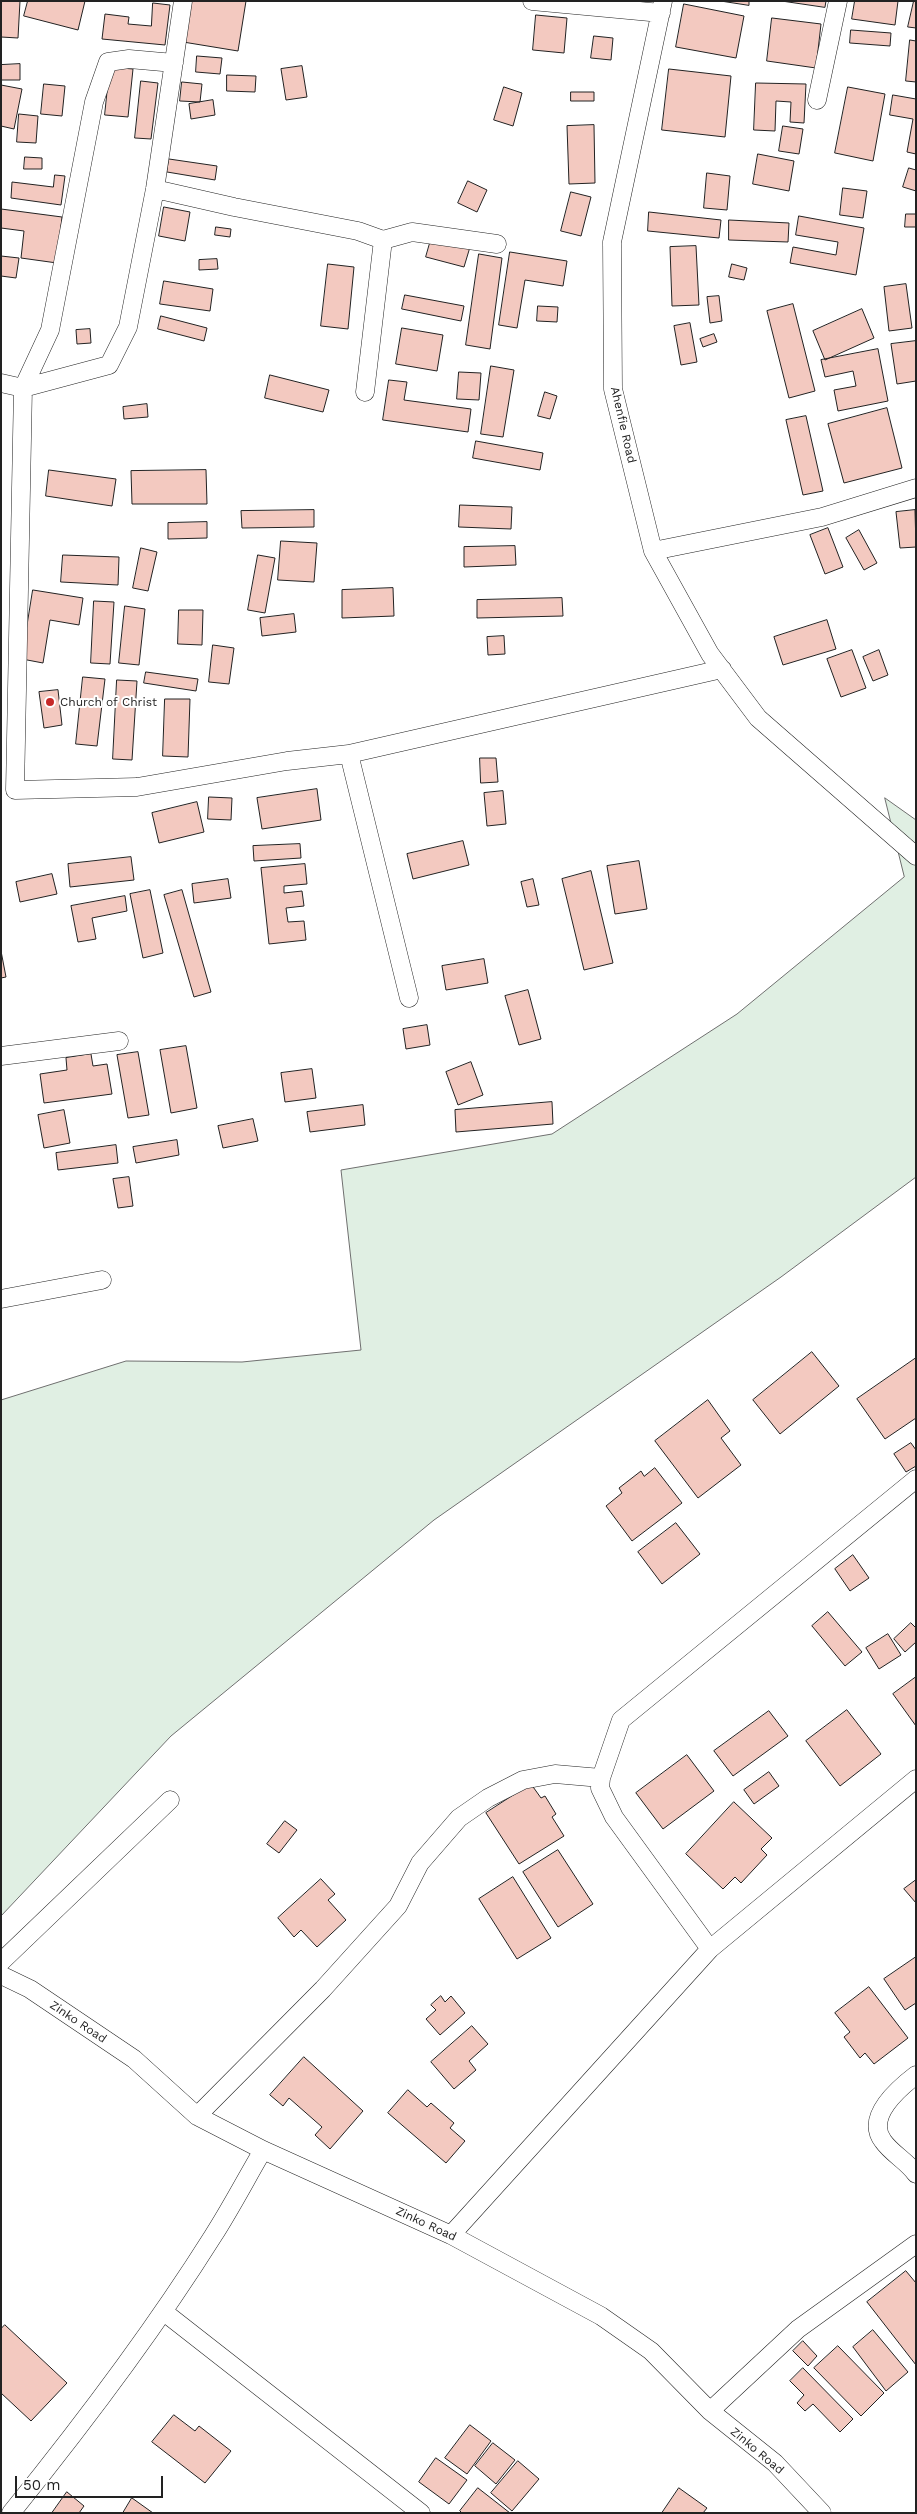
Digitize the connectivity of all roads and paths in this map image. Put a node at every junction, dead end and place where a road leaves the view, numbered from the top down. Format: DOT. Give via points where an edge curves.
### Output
graph roads {
  1 [pos="183,1"];
  2 [pos="532,1"];
  3 [pos="838,1"];
  4 [pos="662,7"];
  5 [pos="174,63"];
  6 [pos="816,100"];
  7 [pos="155,189"];
  8 [pos="383,240"];
  9 [pos="497,244"];
  10 [pos="1,383"];
  11 [pos="24,388"];
  12 [pos="365,392"];
  13 [pos="916,488"];
  14 [pos="653,551"];
  15 [pos="722,669"];
  16 [pos="349,754"];
  17 [pos="8,790"];
  18 [pos="916,856"];
  19 [pos="409,998"];
  20 [pos="119,1041"];
  21 [pos="1,1056"];
  22 [pos="102,1280"];
  23 [pos="1,1299"];
  24 [pos="916,1478"];
  25 [pos="601,1778"];
  26 [pos="916,1779"];
  27 [pos="170,1800"];
  28 [pos="710,1949"];
  29 [pos="1,1962"];
  30 [pos="1,1975"];
  31 [pos="916,2075"];
  32 [pos="197,2116"];
  33 [pos="263,2150"];
  34 [pos="916,2174"];
  35 [pos="451,2235"];
  36 [pos="916,2244"];
  37 [pos="164,2312"];
  38 [pos="710,2412"];
  39 [pos="10,2508"];
  40 [pos="420,2513"];
  41 [pos="822,2513"];
  1 -- 5 [label="street"];
  2 -- 4 [label="street"];
  3 -- 6 [label="street"];
  4 -- 14 [label="street, Ahenfie Road" via="612,242 613,388"];
  5 -- 7 [label="street"];
  5 -- 11 [label="street" via="128,59 108,62 94,102 50,330"];
  7 -- 8 [label="street" via="358,231"];
  7 -- 11 [label="street" via="128,327 110,365"];
  8 -- 9 [label="street" via="412,232"];
  8 -- 12 [label="street"];
  10 -- 11 [label="street"];
  11 -- 17 [label="street"];
  13 -- 14 [label="street" via="822,517"];
  14 -- 15 [label="street, Ahenfie Road" via="710,654"];
  15 -- 16 [label="street"];
  15 -- 18 [label="street, Ahenfie Road" via="758,718"];
  16 -- 17 [label="street" via="287,761 137,787"];
  16 -- 19 [label="street"];
  20 -- 21 [label="street"];
  22 -- 23 [label="street"];
  24 -- 25 [label="street" via="621,1720"];
  25 -- 28 [label="street" via="600,1788 614,1817"];
  25 -- 32 [label="street" via="555,1774 523,1780 459,1818 420,1863 398,1906 323,1989"];
  26 -- 28 [label="street"];
  27 -- 29 [label="street"];
  28 -- 35 [label="street"];
  30 -- 32 [label="street, Zinko Road" via="30,1990 134,2059"];
  31 -- 34 [label="street" via="891,2097 880,2113 878,2129 882,2140"];
  32 -- 33 [label="street, Zinko Road"];
  33 -- 35 [label="street, Zinko Road"];
  33 -- 37 [label="street"];
  35 -- 38 [label="street, Zinko Road" via="601,2316 651,2351"];
  36 -- 38 [label="street" via="798,2329"];
  37 -- 39 [label="street" via="105,2394"];
  37 -- 40 [label="street"];
  38 -- 41 [label="street, Zinko Road" via="775,2463"];
}
